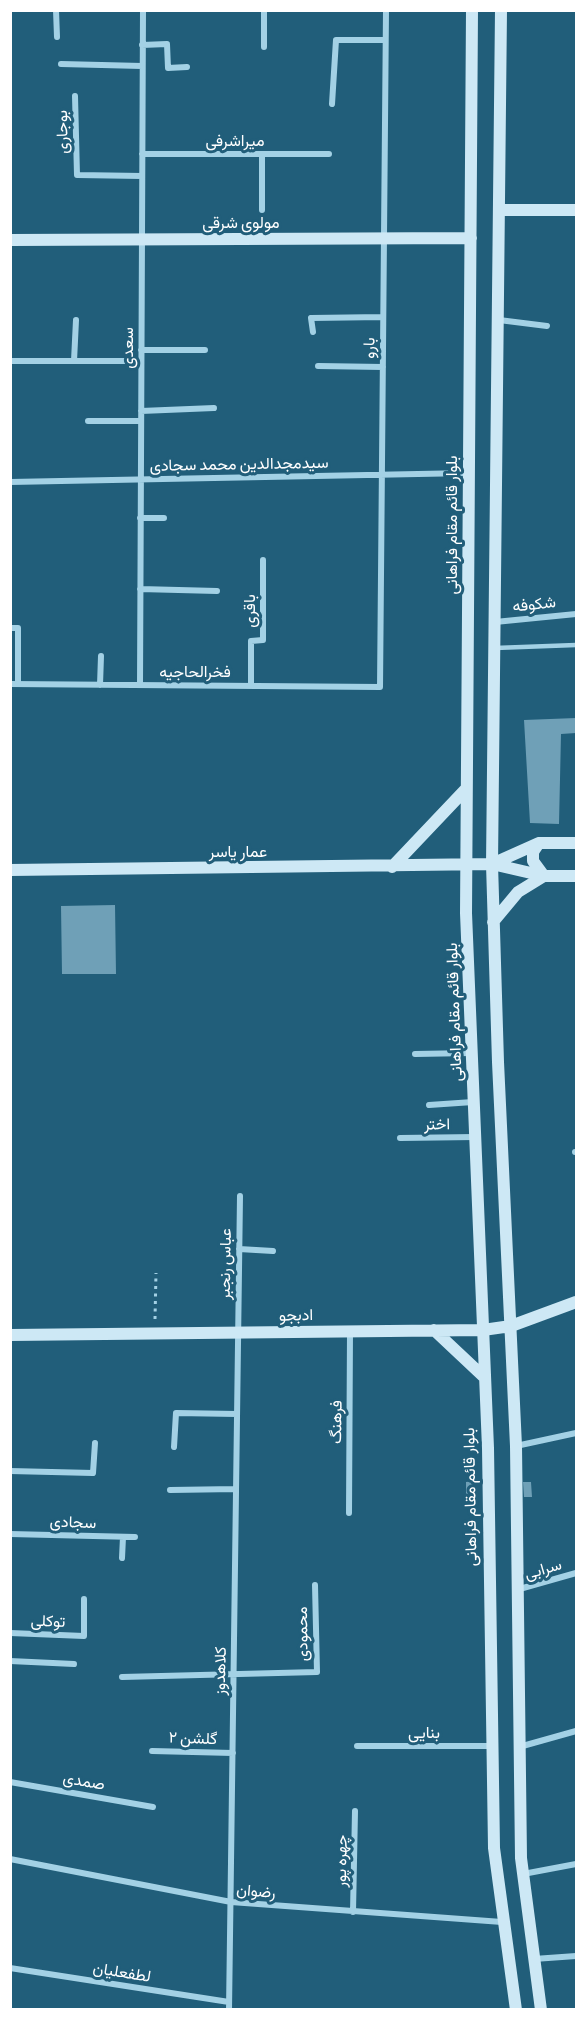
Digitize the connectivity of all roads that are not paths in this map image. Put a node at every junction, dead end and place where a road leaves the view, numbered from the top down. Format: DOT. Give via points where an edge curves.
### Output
graph roads {
  1 [pos="56,10"];
  2 [pos="142,10"];
  3 [pos="264,10"];
  4 [pos="386,10"];
  5 [pos="472,10"];
  6 [pos="501,10"];
  7 [pos="57,37"];
  8 [pos="385,40"];
  9 [pos="142,45"];
  10 [pos="264,47"];
  11 [pos="61,64"];
  12 [pos="142,66"];
  13 [pos="187,67"];
  14 [pos="75,96"];
  15 [pos="332,104"];
  16 [pos="142,154"];
  17 [pos="262,154"];
  18 [pos="329,154"];
  19 [pos="142,176"];
  20 [pos="262,210"];
  21 [pos="500,210"];
  22 [pos="576,210"];
  23 [pos="471,238"];
  24 [pos="142,239"];
  25 [pos="384,239"];
  26 [pos="10,240"];
  27 [pos="383,316"];
  28 [pos="76,320"];
  29 [pos="499,320"];
  30 [pos="547,326"];
  31 [pos="313,332"];
  32 [pos="141,350"];
  33 [pos="205,350"];
  34 [pos="10,361"];
  35 [pos="74,361"];
  36 [pos="141,361"];
  37 [pos="318,366"];
  38 [pos="383,367"];
  39 [pos="214,408"];
  40 [pos="141,411"];
  41 [pos="88,421"];
  42 [pos="141,421"];
  43 [pos="469,473"];
  44 [pos="382,474"];
  45 [pos="141,480"];
  46 [pos="10,482"];
  47 [pos="140,518"];
  48 [pos="164,518"];
  49 [pos="263,560"];
  50 [pos="140,589"];
  51 [pos="217,591"];
  52 [pos="576,614"];
  53 [pos="495,622"];
  54 [pos="10,628"];
  55 [pos="576,645"];
  56 [pos="495,648"];
  57 [pos="101,656"];
  58 [pos="14,684"];
  59 [pos="100,685"];
  60 [pos="140,685"];
  61 [pos="251,686"];
  62 [pos="380,687"];
  63 [pos="466,789"];
  64 [pos="539,843"];
  65 [pos="576,843"];
  66 [pos="492,864"];
  67 [pos="466,866"];
  68 [pos="392,867"];
  69 [pos="10,870"];
  70 [pos="544,876"];
  71 [pos="576,876"];
  72 [pos="494,922"];
  73 [pos="472,1053"];
  74 [pos="415,1054"];
  75 [pos="474,1102"];
  76 [pos="429,1105"];
  77 [pos="475,1137"];
  78 [pos="400,1138"];
  79 [pos="240,1196"];
  80 [pos="239,1250"];
  81 [pos="273,1251"];
  82 [pos="576,1302"];
  83 [pos="511,1326"];
  84 [pos="434,1330"];
  85 [pos="483,1330"];
  86 [pos="350,1331"];
  87 [pos="238,1332"];
  88 [pos="10,1335"];
  89 [pos="484,1377"];
  90 [pos="237,1414"];
  91 [pos="576,1433"];
  92 [pos="95,1443"];
  93 [pos="516,1446"];
  94 [pos="174,1447"];
  95 [pos="10,1471"];
  96 [pos="170,1490"];
  97 [pos="236,1490"];
  98 [pos="349,1513"];
  99 [pos="10,1534"];
  100 [pos="123,1537"];
  101 [pos="135,1537"];
  102 [pos="122,1558"];
  103 [pos="576,1573"];
  104 [pos="315,1585"];
  105 [pos="516,1590"];
  106 [pos="84,1599"];
  107 [pos="10,1634"];
  108 [pos="10,1661"];
  109 [pos="74,1664"];
  110 [pos="234,1674"];
  111 [pos="122,1677"];
  112 [pos="576,1731"];
  113 [pos="357,1746"];
  114 [pos="491,1746"];
  115 [pos="519,1747"];
  116 [pos="152,1751"];
  117 [pos="233,1753"];
  118 [pos="10,1782"];
  119 [pos="153,1807"];
  120 [pos="355,1811"];
  121 [pos="10,1859"];
  122 [pos="576,1864"];
  123 [pos="524,1874"];
  124 [pos="231,1902"];
  125 [pos="353,1912"];
  126 [pos="502,1922"];
  127 [pos="576,1956"];
  128 [pos="534,1959"];
  129 [pos="10,1968"];
  130 [pos="229,2006"];
  131 [pos="516,2010"];
  132 [pos="541,2010"];
  1 -- 7 [label="street"];
  2 -- 9 [label="street, سعدی"];
  3 -- 10 [label="street"];
  4 -- 8 [label="street, بارو"];
  5 -- 23 [label="main road, بلوار قائم مقام فراهانی"];
  6 -- 21 [label="main road"];
  8 -- 15 [label="street" via="336,40"];
  8 -- 25 [label="street, بارو"];
  9 -- 12 [label="street, سعدی"];
  9 -- 13 [label="street" via="167,44 168,68"];
  11 -- 12 [label="street"];
  12 -- 16 [label="street, سعدی"];
  14 -- 19 [label="street, بوجاری" via="77,175"];
  16 -- 17 [label="street, میراشرفی"];
  16 -- 19 [label="street, سعدی"];
  17 -- 18 [label="street, میراشرفی"];
  17 -- 20 [label="street"];
  19 -- 24 [label="street, سعدی"];
  21 -- 22 [label="main road"];
  21 -- 29 [label="main road"];
  23 -- 25 [label="main road, مولوی شرقی"];
  23 -- 43 [label="main road, بلوار قائم مقام فراهانی"];
  24 -- 25 [label="main road, مولوی شرقی"];
  24 -- 26 [label="main road, مولوی شرقی"];
  24 -- 32 [label="street, سعدی"];
  25 -- 27 [label="street, بارو"];
  27 -- 31 [label="street" via="311,318"];
  27 -- 38 [label="street, بارو"];
  28 -- 35 [label="street"];
  29 -- 30 [label="street"];
  29 -- 53 [label="main road"];
  32 -- 33 [label="street"];
  32 -- 36 [label="street, سعدی"];
  34 -- 35 [label="street"];
  35 -- 36 [label="street"];
  36 -- 40 [label="street, سعدی"];
  37 -- 38 [label="street"];
  38 -- 44 [label="street, بارو"];
  39 -- 40 [label="street"];
  40 -- 42 [label="street, سعدی"];
  41 -- 42 [label="street"];
  42 -- 45 [label="street, سعدی"];
  43 -- 44 [label="street, سیدمجدالدین محمد سجادی"];
  43 -- 63 [label="main road, بلوار قائم مقام فراهانی"];
  44 -- 45 [label="street, سیدمجدالدین محمد سجادی"];
  44 -- 62 [label="street, بارو"];
  45 -- 46 [label="street, سیدمجدالدین محمد سجادی"];
  45 -- 47 [label="street, سعدی"];
  47 -- 48 [label="street"];
  47 -- 50 [label="street, سعدی"];
  49 -- 61 [label="street, باقری" via="263,640 251,641"];
  50 -- 51 [label="street"];
  50 -- 60 [label="street, سعدی"];
  52 -- 53 [label="street, شکوفه"];
  53 -- 56 [label="main road"];
  54 -- 58 [label="street" via="18,628"];
  55 -- 56 [label="lane"];
  56 -- 66 [label="main road"];
  57 -- 59 [label="street"];
  58 -- 59 [label="street, فخرالحاجیه"];
  59 -- 60 [label="street, فخرالحاجیه"];
  60 -- 61 [label="street, فخرالحاجیه"];
  61 -- 62 [label="street, فخرالحاجیه"];
  63 -- 67 [label="main road, بلوار قائم مقام فراهانی"];
  63 -- 68 [label="main road"];
  64 -- 65 [label="main road"];
  64 -- 66 [label="main road"];
  64 -- 70 [label="main road" via="533,861"];
  66 -- 67 [label="main road, عمار یاسر"];
  66 -- 70 [label="main road"];
  66 -- 72 [label="main road"];
  67 -- 68 [label="main road, عمار یاسر"];
  67 -- 73 [label="main road, بلوار قائم مقام فراهانی"];
  68 -- 69 [label="main road, عمار یاسر"];
  70 -- 71 [label="main road"];
  70 -- 72 [label="main road" via="518,892"];
  72 -- 83 [label="main road"];
  73 -- 74 [label="street"];
  73 -- 75 [label="main road, بلوار قائم مقام فراهانی"];
  75 -- 76 [label="street"];
  75 -- 77 [label="main road, بلوار قائم مقام فراهانی"];
  77 -- 78 [label="street, اختر"];
  77 -- 85 [label="main road, بلوار قائم مقام فراهانی"];
  79 -- 80 [label="street, عباس رنجبر"];
  80 -- 81 [label="street"];
  80 -- 87 [label="street, عباس رنجبر"];
  82 -- 83 [label="main road, ادبجو"];
  83 -- 85 [label="main road, ادبجو"];
  83 -- 93 [label="main road"];
  84 -- 85 [label="main road, ادبجو"];
  84 -- 86 [label="main road, ادبجو"];
  84 -- 89 [label="main road"];
  85 -- 89 [label="main road, بلوار قائم مقام فراهانی"];
  86 -- 87 [label="main road, ادبجو"];
  86 -- 98 [label="street, فرهنگ"];
  87 -- 88 [label="main road, ادبجو"];
  87 -- 90 [label="street, کلاهدوز"];
  89 -- 114 [label="main road, بلوار قائم مقام فراهانی"];
  90 -- 94 [label="street" via="176,1413"];
  90 -- 97 [label="street, کلاهدوز"];
  91 -- 93 [label="street"];
  92 -- 95 [label="street" via="93,1473"];
  93 -- 105 [label="main road"];
  96 -- 97 [label="street"];
  97 -- 110 [label="street, کلاهدوز"];
  99 -- 100 [label="street, سجادی"];
  100 -- 101 [label="street, سجادی"];
  100 -- 102 [label="street"];
  103 -- 105 [label="street, سرابی"];
  104 -- 110 [label="street, محمودی" via="317,1672"];
  105 -- 115 [label="main road"];
  106 -- 107 [label="street, توکلی" via="84,1636"];
  108 -- 109 [label="street"];
  110 -- 111 [label="street"];
  110 -- 117 [label="street, کلاهدوز"];
  112 -- 115 [label="street"];
  113 -- 114 [label="street, بنایی"];
  114 -- 126 [label="main road, بلوار قائم مقام فراهانی" via="494,1848"];
  115 -- 123 [label="main road"];
  116 -- 117 [label="street, گلشن ۲"];
  117 -- 124 [label="street, کلاهدوز"];
  118 -- 119 [label="street, صمدی"];
  120 -- 125 [label="street, چهره پور"];
  121 -- 124 [label="street, رضوان"];
  122 -- 123 [label="street"];
  123 -- 128 [label="main road"];
  124 -- 125 [label="street, رضوان"];
  124 -- 130 [label="street, کلاهدوز"];
  125 -- 126 [label="street, رضوان"];
  126 -- 131 [label="main road, بلوار قائم مقام فراهانی"];
  127 -- 128 [label="street"];
  128 -- 132 [label="main road"];
  129 -- 130 [label="street, لطفعلیان"];
}
